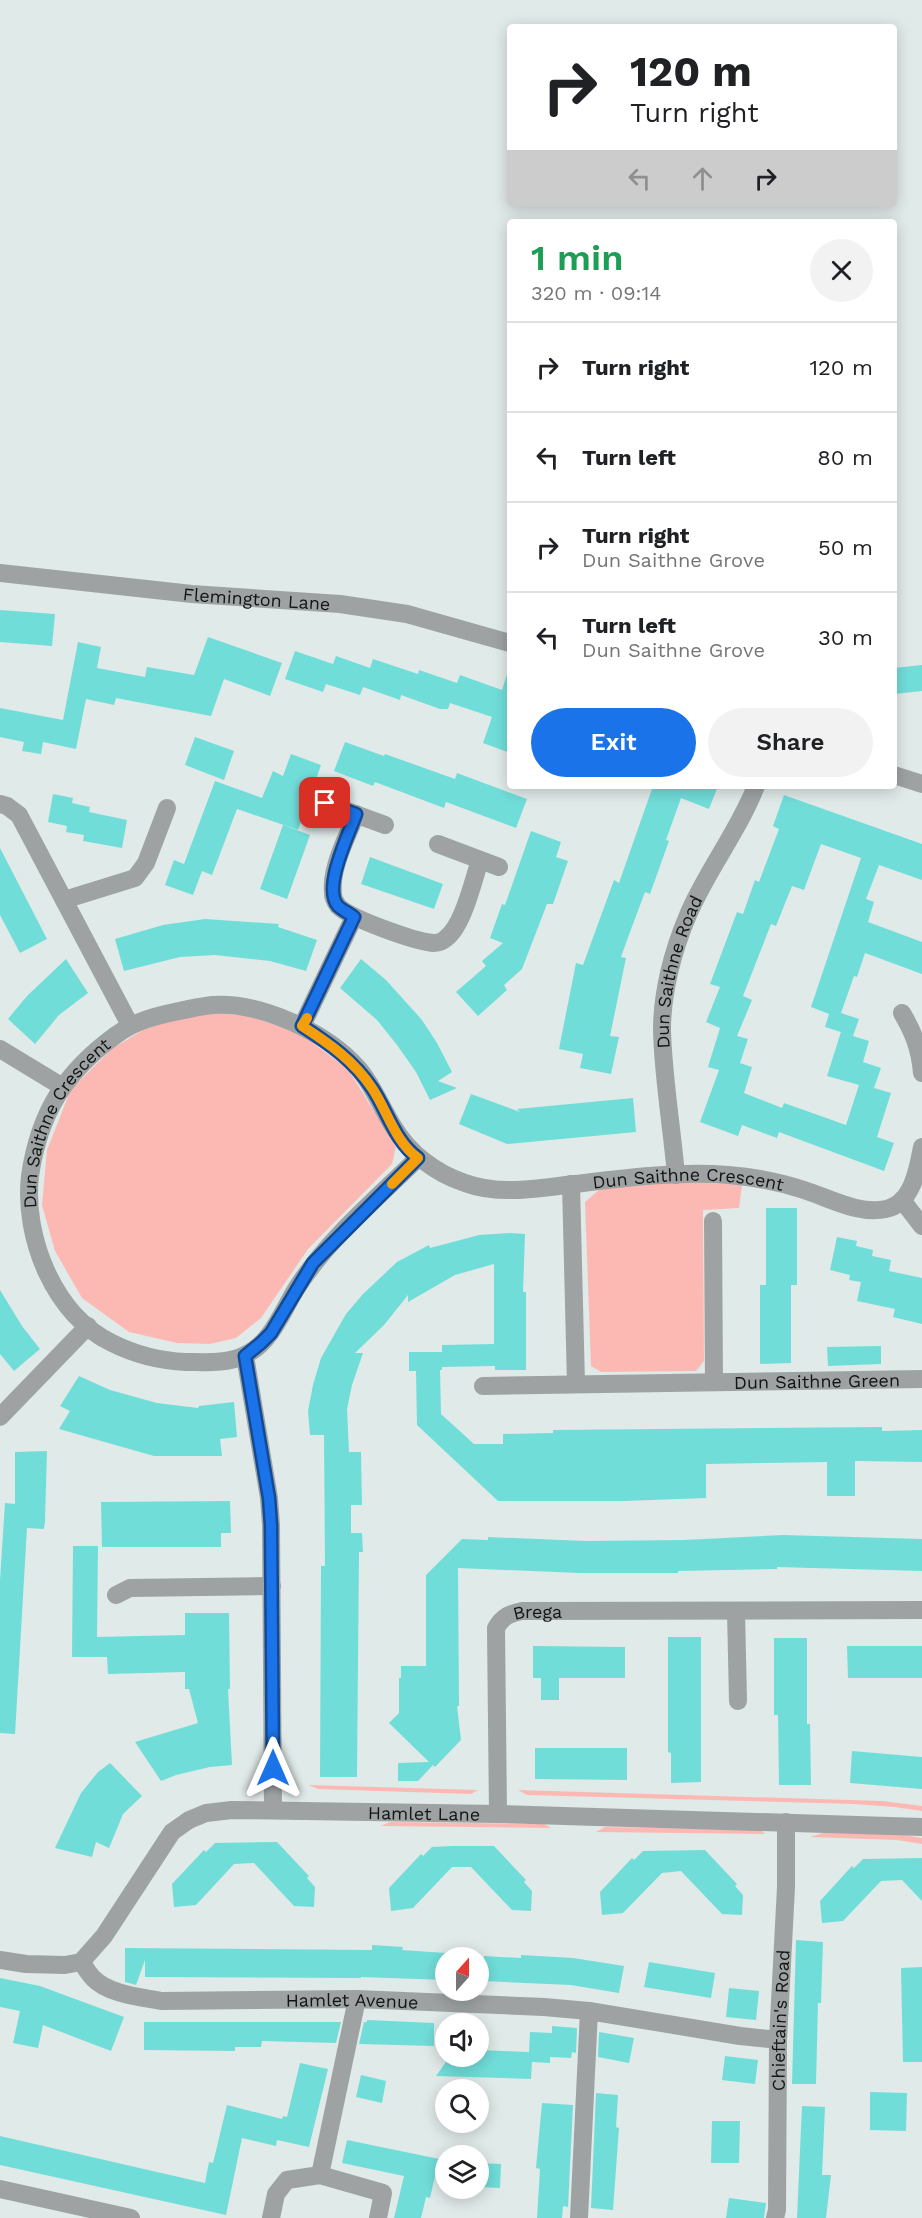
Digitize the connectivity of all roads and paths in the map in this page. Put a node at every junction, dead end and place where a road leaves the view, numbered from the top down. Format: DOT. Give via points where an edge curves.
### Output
graph roads {
  1 [pos="0,573"];
  2 [pos="507,642"];
  3 [pos="897,776"];
  4 [pos="922,784"];
  5 [pos="755,789"];
  6 [pos="325,803"];
  7 [pos="0,804"];
  8 [pos="167,808"];
  9 [pos="356,814"];
  10 [pos="385,825"];
  11 [pos="438,844"];
  12 [pos="480,860"];
  13 [pos="499,867"];
  14 [pos="64,900"];
  15 [pos="354,917"];
  16 [pos="902,1013"];
  17 [pos="130,1025"];
  18 [pos="302,1026"];
  19 [pos="0,1049"];
  20 [pos="922,1073"];
  21 [pos="61,1086"];
  22 [pos="922,1147"];
  23 [pos="418,1158"];
  24 [pos="676,1175"];
  25 [pos="571,1184"];
  26 [pos="902,1200"];
  27 [pos="713,1221"];
  28 [pos="922,1226"];
  29 [pos="88,1326"];
  30 [pos="245,1356"];
  31 [pos="922,1378"];
  32 [pos="714,1382"];
  33 [pos="576,1384"];
  34 [pos="483,1386"];
  35 [pos="0,1417"];
  36 [pos="272,1586"];
  37 [pos="116,1595"];
  38 [pos="922,1610"];
  39 [pos="736,1611"];
  40 [pos="738,1701"];
  41 [pos="273,1810"];
  42 [pos="498,1814"];
  43 [pos="786,1822"];
  44 [pos="922,1827"];
  45 [pos="0,1960"];
  46 [pos="81,1962"];
  47 [pos="357,2000"];
  48 [pos="589,2011"];
  49 [pos="778,2040"];
  50 [pos="320,2175"];
  51 [pos="0,2188"];
  52 [pos="131,2218"];
  53 [pos="271,2218"];
  54 [pos="378,2218"];
  55 [pos="579,2218"];
  56 [pos="775,2218"];
  1 -- 2 [label="street, Flemington Lane" via="192,594 340,604 407,614"];
  3 -- 4 [label="street"];
  5 -- 24 [label="street, Dun Saithne Road" via="687,915 665,993 662,1029"];
  6 -- 9 [label="street"];
  7 -- 14 [label="street" via="19,815"];
  8 -- 14 [label="street" via="146,862 135,878"];
  9 -- 10 [label="street"];
  9 -- 15 [label="street" via="333,882 337,905"];
  11 -- 12 [label="street"];
  12 -- 13 [label="street"];
  12 -- 15 [label="street" via="461,914 443,942 432,943"];
  14 -- 17 [label="street"];
  15 -- 18 [label="street"];
  16 -- 20 [label="street" via="913,1030"];
  17 -- 18 [label="street, Dun Saithne Crescent" via="213,1005 243,1007"];
  17 -- 21 [label="street, Dun Saithne Crescent" via="94,1052"];
  18 -- 23 [label="street, Dun Saithne Crescent" via="356,1065 393,1128"];
  19 -- 21 [label="street"];
  21 -- 29 [label="street, Dun Saithne Crescent" via="37,1142 30,1179 30,1213 45,1271 59,1294"];
  22 -- 26 [label="street" via="910,1190"];
  23 -- 25 [label="street, Dun Saithne Crescent" via="465,1184 516,1190"];
  23 -- 30 [label="street" via="313,1263 271,1333"];
  24 -- 25 [label="street, Dun Saithne Crescent"];
  24 -- 26 [label="street, Dun Saithne Crescent" via="728,1175 768,1181 870,1210 891,1208"];
  25 -- 33 [label="street"];
  26 -- 28 [label="street"];
  27 -- 32 [label="street, Dun Saithne Green"];
  29 -- 30 [label="street, Dun Saithne Crescent" via="109,1342 175,1361"];
  29 -- 35 [label="street"];
  30 -- 36 [label="street" via="269,1498"];
  31 -- 32 [label="street, Dun Saithne Green"];
  32 -- 33 [label="street, Dun Saithne Green"];
  33 -- 34 [label="street, Dun Saithne Green"];
  36 -- 37 [label="street" via="130,1588"];
  36 -- 41 [label="street"];
  38 -- 39 [label="street, Brega"];
  39 -- 40 [label="street"];
  39 -- 42 [label="street, Brega" via="522,1611 502,1618 496,1628"];
  41 -- 42 [label="street, Hamlet Lane"];
  41 -- 46 [label="street, Hamlet Lane" via="206,1812 172,1832 104,1936"];
  42 -- 43 [label="street, Hamlet Lane"];
  43 -- 44 [label="street, Hamlet Lane"];
  43 -- 49 [label="street, Chieftain's Road"];
  45 -- 46 [label="street" via="65,1965"];
  46 -- 47 [label="street, Hamlet Avenue" via="106,1987 161,2001"];
  47 -- 48 [label="street, Hamlet Avenue"];
  47 -- 50 [label="street"];
  48 -- 49 [label="street, Hamlet Avenue"];
  48 -- 55 [label="street"];
  49 -- 56 [label="street, Chieftain's Road"];
  50 -- 53 [label="street" via="287,2180 276,2194"];
  50 -- 54 [label="street" via="383,2193"];
  51 -- 52 [label="street"];
}
